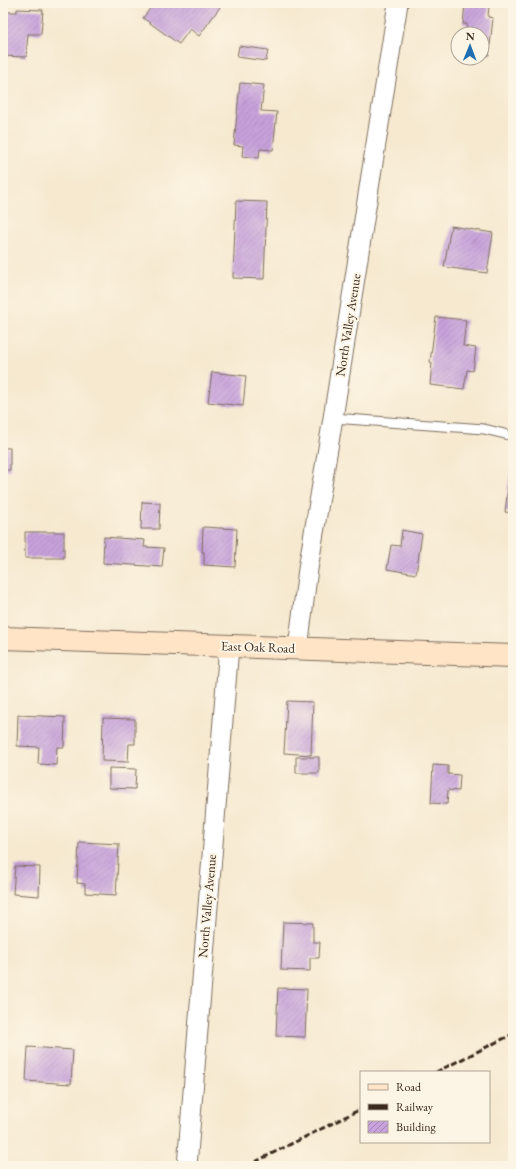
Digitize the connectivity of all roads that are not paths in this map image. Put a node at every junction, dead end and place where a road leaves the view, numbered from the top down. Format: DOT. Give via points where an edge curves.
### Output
graph roads {
  1 [pos="398,3"];
  2 [pos="333,418"];
  3 [pos="513,436"];
  4 [pos="3,638"];
  5 [pos="229,646"];
  6 [pos="298,648"];
  7 [pos="513,656"];
  8 [pos="186,1166"];
  1 -- 2 [label="street, North Valley Avenue"];
  2 -- 3 [label="lane" via="484,429"];
  2 -- 6 [label="street, North Valley Avenue"];
  4 -- 5 [label="street, East Oak Road"];
  5 -- 6 [label="street, East Oak Road"];
  5 -- 8 [label="street, North Valley Avenue"];
  6 -- 7 [label="street, East Oak Road"];
}
